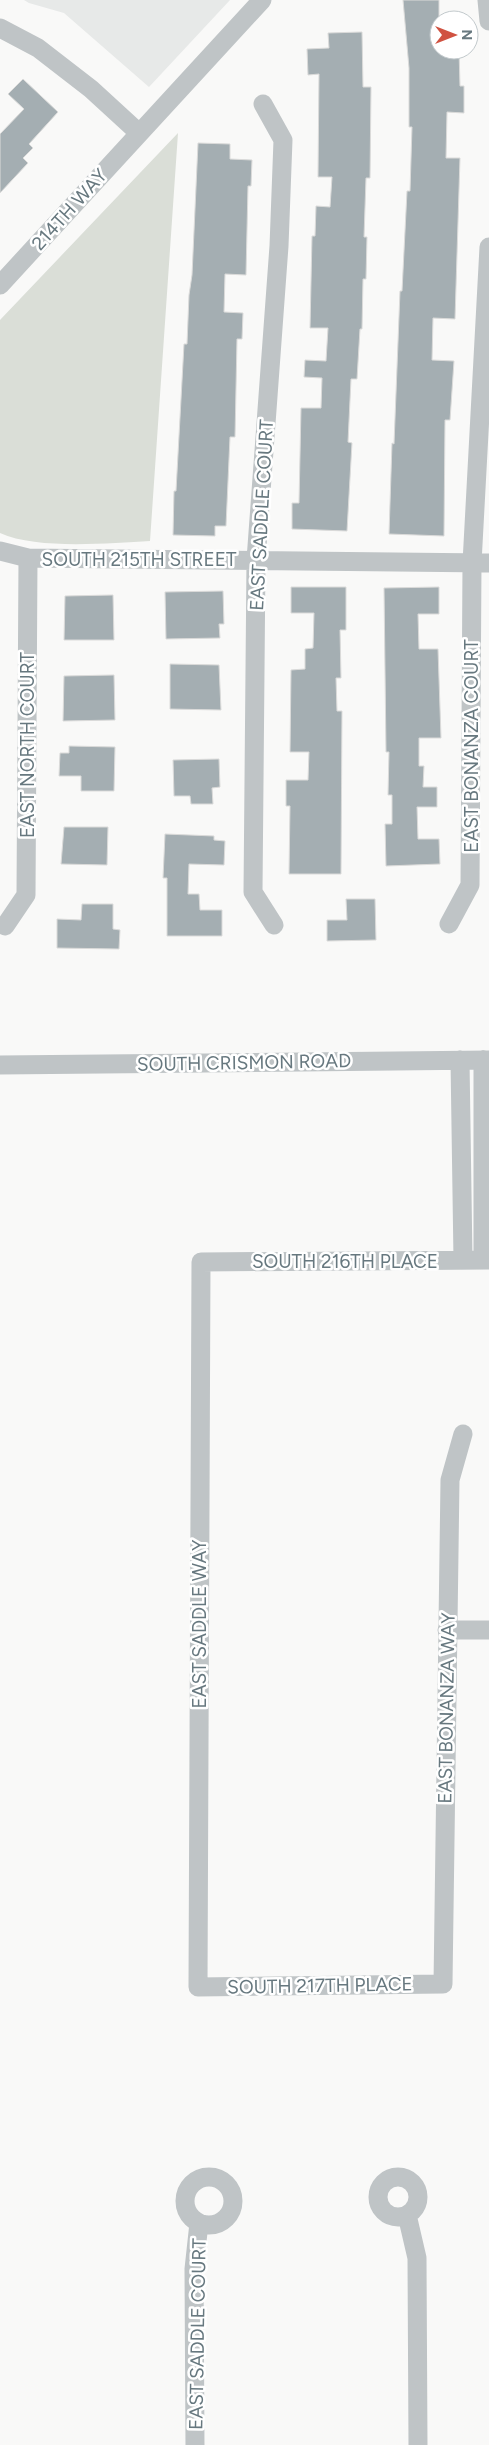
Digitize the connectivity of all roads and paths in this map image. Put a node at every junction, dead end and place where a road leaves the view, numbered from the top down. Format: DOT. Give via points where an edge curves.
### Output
graph roads {
  1 [pos="262,0"];
  2 [pos="487,0"];
  3 [pos="489,20"];
  4 [pos="0,28"];
  5 [pos="263,104"];
  6 [pos="139,133"];
  7 [pos="489,247"];
  8 [pos="0,285"];
  9 [pos="0,551"];
  10 [pos="28,558"];
  11 [pos="256,560"];
  12 [pos="481,563"];
  13 [pos="449,924"];
  14 [pos="274,925"];
  15 [pos="5,926"];
  16 [pos="460,1060"];
  17 [pos="486,1060"];
  18 [pos="0,1065"];
  19 [pos="463,1260"];
  20 [pos="486,1260"];
  21 [pos="201,1262"];
  22 [pos="463,1434"];
  23 [pos="447,1630"];
  24 [pos="489,1630"];
  25 [pos="443,1984"];
  26 [pos="198,1987"];
  27 [pos="407,2215"];
  28 [pos="199,2223"];
  29 [pos="195,2445"];
  30 [pos="418,2445"];
  1 -- 6 [label="street, 214TH WAY"];
  2 -- 3 [label="street"];
  4 -- 6 [label="street" via="38,48 91,89"];
  5 -- 11 [label="street, EAST SADDLE COURT" via="282,140 279,246"];
  6 -- 8 [label="street, 214TH WAY"];
  7 -- 12 [label="street"];
  9 -- 10 [label="street, SOUTH 215TH STREET"];
  10 -- 11 [label="street, SOUTH 215TH STREET"];
  10 -- 15 [label="street, EAST NORTH COURT" via="26,895"];
  11 -- 12 [label="street, SOUTH 215TH STREET"];
  11 -- 14 [label="street, EAST SADDLE COURT" via="253,892"];
  12 -- 13 [label="street, EAST BONANZA COURT" via="470,885"];
  16 -- 17 [label="street, SOUTH CRISMON ROAD"];
  16 -- 18 [label="street, SOUTH CRISMON ROAD"];
  16 -- 19 [label="street"];
  17 -- 20 [label="street"];
  19 -- 20 [label="street, SOUTH 216TH PLACE"];
  19 -- 21 [label="street, SOUTH 216TH PLACE"];
  21 -- 26 [label="street, EAST SADDLE WAY"];
  22 -- 23 [label="street, EAST BONANZA WAY" via="450,1480"];
  23 -- 24 [label="street"];
  23 -- 25 [label="street, EAST BONANZA WAY"];
  25 -- 26 [label="street, SOUTH 217TH PLACE"];
  27 -- 30 [label="street" via="417,2258"];
  28 -- 29 [label="street, EAST SADDLE COURT" via="194,2269"];
}
